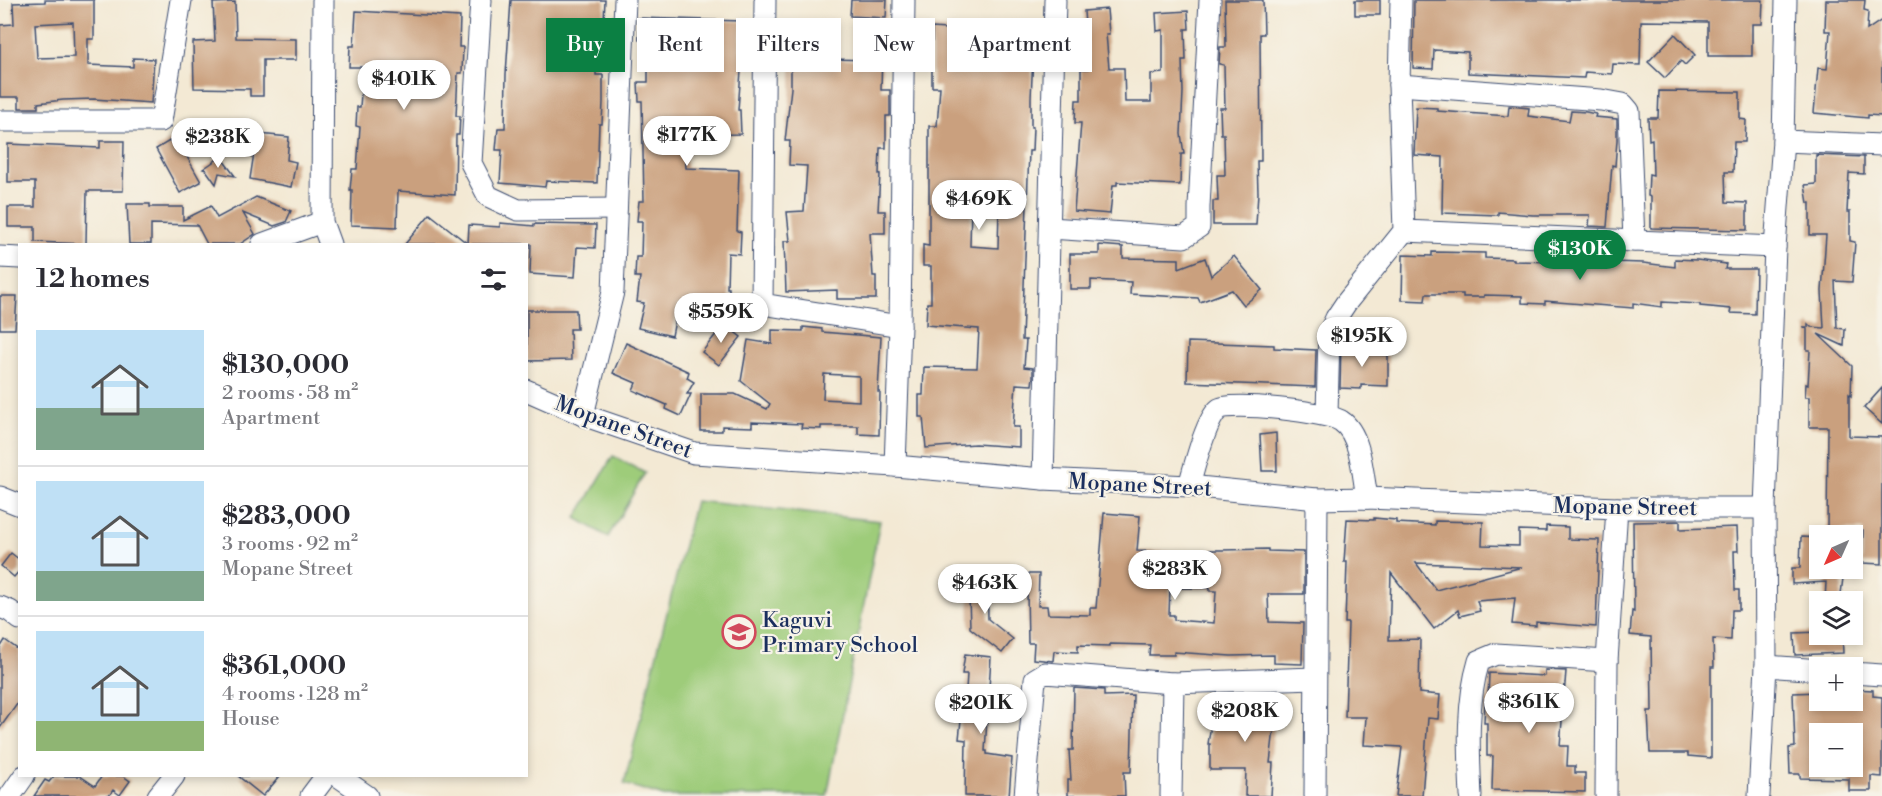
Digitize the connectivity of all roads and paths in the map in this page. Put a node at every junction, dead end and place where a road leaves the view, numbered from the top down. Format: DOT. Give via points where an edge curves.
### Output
graph roads {
  1 [pos="181,0"];
  2 [pos="323,0"];
  3 [pos="481,0"];
  4 [pos="625,0"];
  5 [pos="765,0"];
  6 [pos="904,0"];
  7 [pos="1055,0"];
  8 [pos="1210,0"];
  9 [pos="1401,0"];
  10 [pos="1786,0"];
  11 [pos="1399,85"];
  12 [pos="0,121"];
  13 [pos="1783,141"];
  14 [pos="1882,145"];
  15 [pos="616,209"];
  16 [pos="322,222"];
  17 [pos="1050,228"];
  18 [pos="1404,231"];
  19 [pos="1634,241"];
  20 [pos="265,243"];
  21 [pos="330,243"];
  22 [pos="1775,247"];
  23 [pos="0,257"];
  24 [pos="18,258"];
  25 [pos="900,326"];
  26 [pos="528,391"];
  27 [pos="583,415"];
  28 [pos="1327,415"];
  29 [pos="894,466"];
  30 [pos="1043,479"];
  31 [pos="1189,486"];
  32 [pos="0,497"];
  33 [pos="1367,498"];
  34 [pos="1317,499"];
  35 [pos="18,504"];
  36 [pos="1617,508"];
  37 [pos="1765,508"];
  38 [pos="0,607"];
  39 [pos="18,617"];
  40 [pos="1607,661"];
  41 [pos="1766,666"];
  42 [pos="1809,669"];
  43 [pos="1863,674"];
  44 [pos="1882,675"];
  45 [pos="1315,678"];
  46 [pos="1173,683"];
  47 [pos="23,777"];
  48 [pos="173,777"];
  49 [pos="325,777"];
  50 [pos="339,777"];
  51 [pos="10,796"];
  52 [pos="158,796"];
  53 [pos="311,796"];
  54 [pos="367,796"];
  55 [pos="1025,796"];
  56 [pos="1171,796"];
  57 [pos="1315,796"];
  58 [pos="1471,796"];
  59 [pos="1606,796"];
  60 [pos="1759,796"];
  1 -- 12 [label="street" via="161,122"];
  2 -- 16 [label="street"];
  3 -- 15 [label="street" via="471,163 488,196 518,210"];
  4 -- 15 [label="street"];
  5 -- 25 [label="street" via="762,304"];
  6 -- 25 [label="street"];
  7 -- 17 [label="street"];
  8 -- 17 [label="street" via="1199,227 1184,237"];
  9 -- 11 [label="street"];
  10 -- 13 [label="street"];
  11 -- 18 [label="street"];
  11 -- 19 [label="street" via="1623,104 1629,111"];
  13 -- 14 [label="street"];
  13 -- 22 [label="street"];
  15 -- 27 [label="street" via="613,292"];
  16 -- 20 [label="street"];
  16 -- 21 [label="street"];
  17 -- 30 [label="street"];
  18 -- 19 [label="street"];
  18 -- 28 [label="street" via="1346,303 1329,333"];
  19 -- 22 [label="street"];
  22 -- 37 [label="street"];
  23 -- 24 [label="street"];
  25 -- 29 [label="street"];
  26 -- 27 [label="street, Mopane Street"];
  27 -- 29 [label="street, Mopane Street" via="694,453"];
  28 -- 31 [label="street" via="1220,408 1210,421"];
  28 -- 33 [label="street" via="1342,421 1356,440"];
  29 -- 30 [label="street, Mopane Street"];
  30 -- 31 [label="street, Mopane Street"];
  31 -- 34 [label="street, Mopane Street"];
  32 -- 35 [label="street"];
  33 -- 34 [label="street, Mopane Street"];
  33 -- 36 [label="street, Mopane Street"];
  34 -- 45 [label="street"];
  36 -- 37 [label="street, Mopane Street"];
  36 -- 40 [label="street"];
  37 -- 41 [label="street"];
  38 -- 39 [label="street"];
  40 -- 58 [label="street" via="1496,654 1479,662 1472,685"];
  40 -- 59 [label="street"];
  41 -- 42 [label="street"];
  41 -- 60 [label="street"];
  43 -- 44 [label="street"];
  45 -- 46 [label="street"];
  45 -- 57 [label="street"];
  46 -- 55 [label="street" via="1045,673 1035,679"];
  46 -- 56 [label="street"];
  47 -- 51 [label="street"];
  48 -- 52 [label="street"];
  49 -- 53 [label="street"];
  50 -- 54 [label="street"];
}
